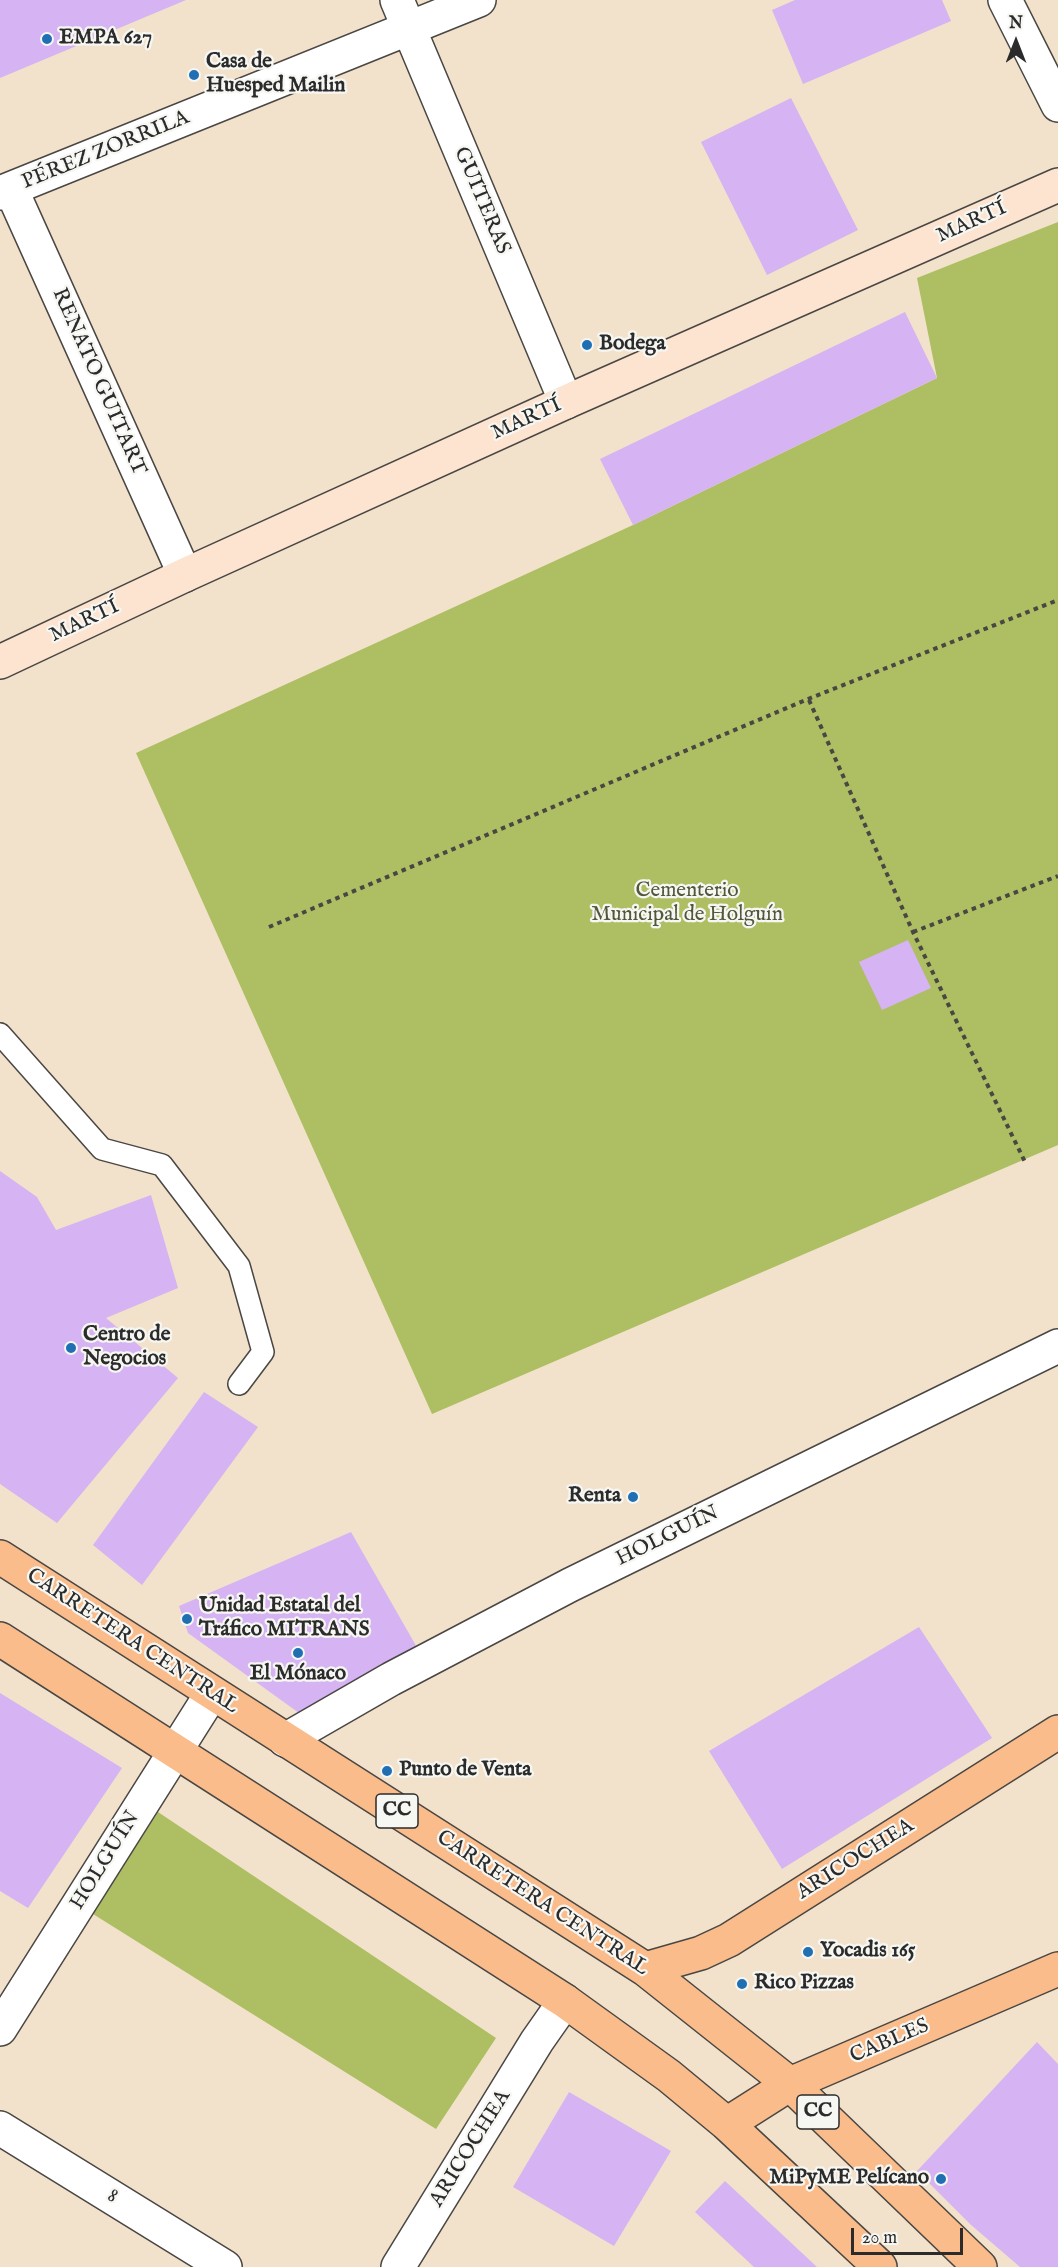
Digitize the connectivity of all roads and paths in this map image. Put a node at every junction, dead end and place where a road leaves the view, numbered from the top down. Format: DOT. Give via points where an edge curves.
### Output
graph roads {
  1 [pos="479,0"];
  2 [pos="1005,0"];
  3 [pos="403,14"];
  4 [pos="1058,105"];
  5 [pos="1058,185"];
  6 [pos="5,191"];
  7 [pos="566,402"];
  8 [pos="185,575"];
  9 [pos="1058,600"];
  10 [pos="0,663"];
  11 [pos="808,699"];
  12 [pos="1058,876"];
  13 [pos="269,927"];
  14 [pos="913,932"];
  15 [pos="0,1034"];
  16 [pos="1026,1164"];
  17 [pos="1058,1347"];
  18 [pos="238,1384"];
  19 [pos="0,1557"];
  20 [pos="0,1639"];
  21 [pos="212,1693"];
  22 [pos="1058,1732"];
  23 [pos="285,1740"];
  24 [pos="176,1752"];
  25 [pos="645,1969"];
  26 [pos="1058,1969"];
  27 [pos="565,2001"];
  28 [pos="0,2029"];
  29 [pos="790,2084"];
  30 [pos="728,2124"];
  31 [pos="0,2128"];
  32 [pos="967,2263"];
  33 [pos="225,2267"];
  34 [pos="398,2267"];
  35 [pos="879,2267"];
  1 -- 3 [label="street, PÉREZ ZORRILA"];
  2 -- 4 [label="street"];
  3 -- 6 [label="street, PÉREZ ZORRILA"];
  3 -- 7 [label="street, GUITERAS"];
  5 -- 7 [label="main road, MARTÍ"];
  6 -- 8 [label="street, RENATO GUITART"];
  7 -- 8 [label="main road, MARTÍ"];
  8 -- 10 [label="main road, MARTÍ"];
  9 -- 11 [label="path"];
  11 -- 13 [label="path"];
  11 -- 14 [label="path"];
  12 -- 14 [label="path"];
  14 -- 16 [label="path"];
  15 -- 18 [label="lane" via="102,1149 162,1165 239,1266 263,1352"];
  17 -- 23 [label="street, HOLGUÍN" via="570,1585"];
  19 -- 21 [label="main road, CARRETERA CENTRAL / CC"];
  20 -- 24 [label="main road"];
  21 -- 23 [label="main road, CARRETERA CENTRAL / CC"];
  21 -- 24 [label="street, HOLGUÍN"];
  22 -- 25 [label="main road, ARICOCHEA" via="729,1940 701,1953"];
  23 -- 25 [label="main road, CARRETERA CENTRAL / CC"];
  24 -- 27 [label="main road"];
  24 -- 28 [label="street, HOLGUÍN"];
  25 -- 29 [label="main road, CARRETERA CENTRAL / CC"];
  26 -- 29 [label="main road, CABLES"];
  27 -- 30 [label="main road"];
  27 -- 34 [label="street, ARICOCHEA"];
  29 -- 30 [label="main road, CABLES"];
  29 -- 32 [label="main road, CARRETERA CENTRAL / CC"];
  30 -- 35 [label="main road"];
  31 -- 33 [label="street, 8"];
}
